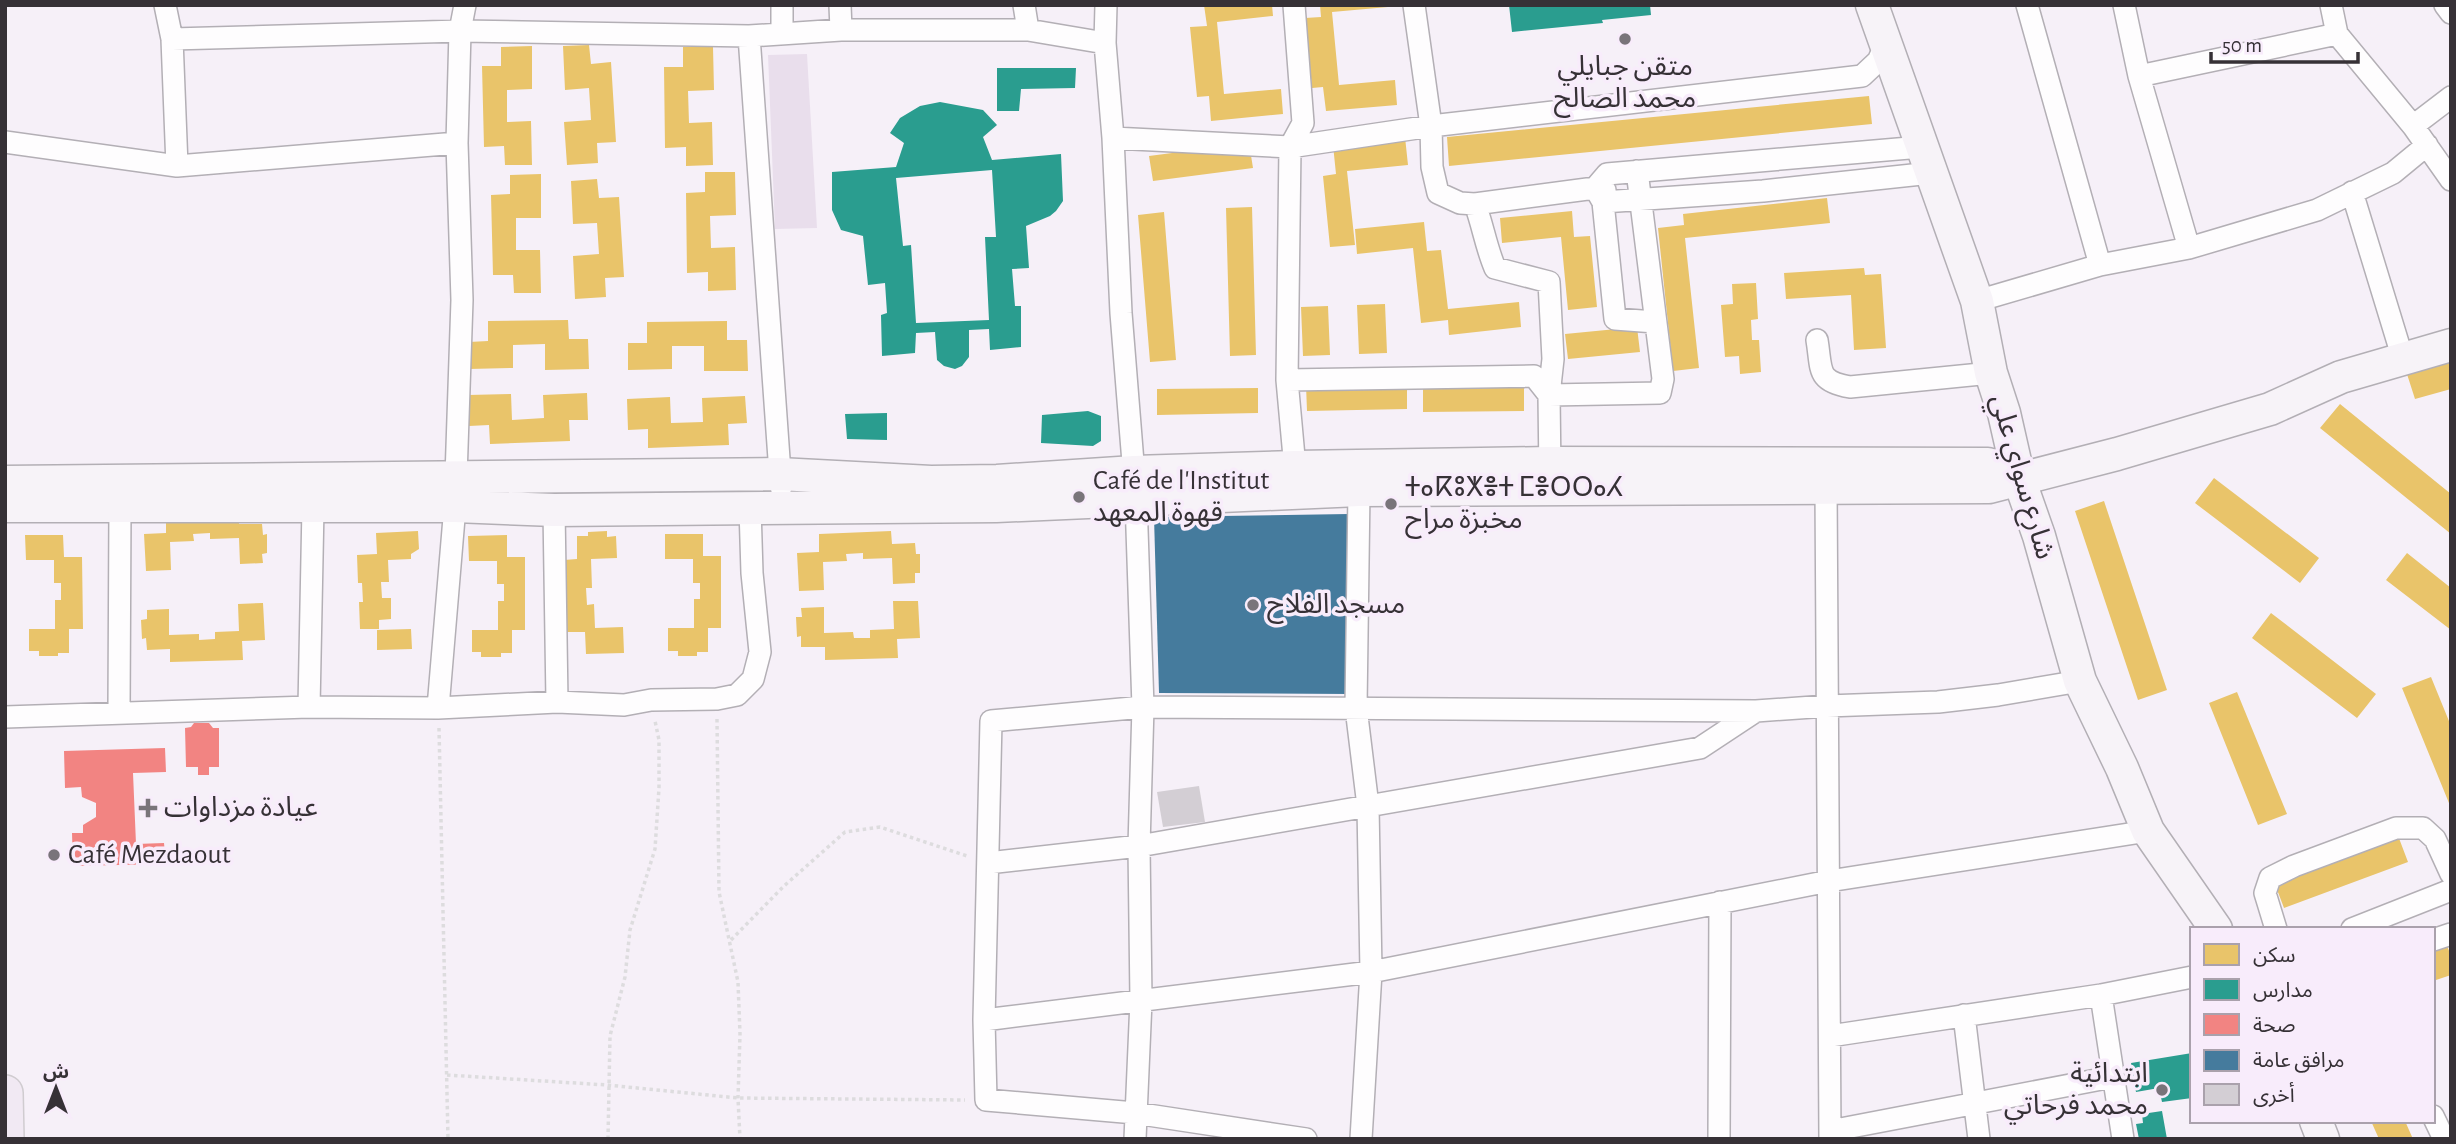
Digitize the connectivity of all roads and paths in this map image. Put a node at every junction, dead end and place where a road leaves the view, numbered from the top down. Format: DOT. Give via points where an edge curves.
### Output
graph roads {
  1 [pos="165,5"];
  2 [pos="465,5"];
  3 [pos="782,5"];
  4 [pos="840,5"];
  5 [pos="1024,5"];
  6 [pos="1106,5"];
  7 [pos="1293,5"];
  8 [pos="1414,5"];
  9 [pos="1872,5"];
  10 [pos="2027,5"];
  11 [pos="2124,5"];
  12 [pos="2331,5"];
  13 [pos="2445,5"];
  14 [pos="2451,13"];
  15 [pos="841,30"];
  16 [pos="1028,30"];
  17 [pos="460,31"];
  18 [pos="782,34"];
  19 [pos="2337,34"];
  20 [pos="749,36"];
  21 [pos="172,39"];
  22 [pos="1105,43"];
  23 [pos="1885,46"];
  24 [pos="2139,76"];
  25 [pos="2451,97"];
  26 [pos="1431,126"];
  27 [pos="2413,126"];
  28 [pos="1113,138"];
  29 [pos="5,142"];
  30 [pos="457,143"];
  31 [pos="2427,145"];
  32 [pos="1290,147"];
  33 [pos="1926,160"];
  34 [pos="177,166"];
  35 [pos="1637,171"];
  36 [pos="2451,180"];
  37 [pos="1601,188"];
  38 [pos="2352,192"];
  39 [pos="1639,200"];
  40 [pos="1475,204"];
  41 [pos="2189,248"];
  42 [pos="2100,265"];
  43 [pos="1977,301"];
  44 [pos="1655,322"];
  45 [pos="1818,340"];
  46 [pos="2451,345"];
  47 [pos="2403,359"];
  48 [pos="1991,373"];
  49 [pos="1287,380"];
  50 [pos="1549,394"];
  51 [pos="779,474"];
  52 [pos="1550,475"];
  53 [pos="2018,479"];
  54 [pos="1296,480"];
  55 [pos="5,482"];
  56 [pos="1135,486"];
  57 [pos="1826,487"];
  58 [pos="1359,490"];
  59 [pos="455,491"];
  60 [pos="162,494"];
  61 [pos="997,494"];
  62 [pos="5,506"];
  63 [pos="120,506"];
  64 [pos="784,506"];
  65 [pos="313,507"];
  66 [pos="750,508"];
  67 [pos="554,510"];
  68 [pos="2080,681"];
  69 [pos="717,699"];
  70 [pos="651,700"];
  71 [pos="557,702"];
  72 [pos="1827,706"];
  73 [pos="309,707"];
  74 [pos="1143,707"];
  75 [pos="438,708"];
  76 [pos="1356,708"];
  77 [pos="1756,711"];
  78 [pos="119,713"];
  79 [pos="5,717"];
  80 [pos="1368,806"];
  81 [pos="2148,831"];
  82 [pos="1139,846"];
  83 [pos="988,863"];
  84 [pos="2451,874"];
  85 [pos="1829,881"];
  86 [pos="2451,890"];
  87 [pos="1720,902"];
  88 [pos="2215,927"];
  89 [pos="2275,927"];
  90 [pos="2357,927"];
  91 [pos="731,940"];
  92 [pos="1371,972"];
  93 [pos="2190,977"];
  94 [pos="2101,995"];
  95 [pos="1141,1001"];
  96 [pos="1964,1015"];
  97 [pos="984,1020"];
  98 [pos="1830,1036"];
  99 [pos="447,1075"];
  100 [pos="2112,1077"];
  101 [pos="607,1085"];
  102 [pos="5,1093"];
  103 [pos="738,1098"];
  104 [pos="986,1100"];
  105 [pos="1974,1102"];
  106 [pos="1135,1113"];
  107 [pos="2435,1120"];
  108 [pos="1830,1135"];
  109 [pos="6,1139"];
  110 [pos="448,1139"];
  111 [pos="608,1139"];
  112 [pos="740,1139"];
  113 [pos="1135,1139"];
  114 [pos="1306,1139"];
  115 [pos="1361,1139"];
  116 [pos="1719,1139"];
  117 [pos="1979,1139"];
  118 [pos="2123,1139"];
  119 [pos="2444,1139"];
  1 -- 21 [label="street"];
  2 -- 17 [label="street"];
  3 -- 18 [label="street"];
  4 -- 15 [label="street"];
  5 -- 16 [label="street"];
  6 -- 22 [label="street"];
  7 -- 32 [label="street" via="1303,124"];
  8 -- 26 [label="street"];
  9 -- 23 [label="street, شارع سواي علي"];
  10 -- 42 [label="street"];
  11 -- 24 [label="street"];
  12 -- 19 [label="street"];
  13 -- 14 [label="street"];
  15 -- 16 [label="street"];
  15 -- 18 [label="street"];
  16 -- 22 [label="street"];
  17 -- 20 [label="street"];
  17 -- 21 [label="street"];
  17 -- 30 [label="street"];
  18 -- 20 [label="street"];
  19 -- 24 [label="street"];
  19 -- 27 [label="street"];
  20 -- 51 [label="street"];
  21 -- 34 [label="street"];
  22 -- 28 [label="street"];
  23 -- 26 [label="street" via="1878,61 1862,76"];
  23 -- 33 [label="street, شارع سواي علي"];
  24 -- 41 [label="street"];
  25 -- 27 [label="street"];
  26 -- 32 [label="street"];
  26 -- 40 [label="street" via="1438,193"];
  27 -- 31 [label="street"];
  28 -- 32 [label="street"];
  28 -- 56 [label="street"];
  29 -- 34 [label="street"];
  30 -- 34 [label="street"];
  30 -- 59 [label="street" via="462,300"];
  31 -- 36 [label="street"];
  31 -- 38 [label="street" via="2393,173"];
  32 -- 49 [label="street"];
  33 -- 35 [label="street"];
  33 -- 39 [label="street" via="1763,191"];
  33 -- 43 [label="street, شارع سواي علي"];
  35 -- 37 [label="street"];
  35 -- 39 [label="street"];
  37 -- 39 [label="street"];
  37 -- 40 [label="street"];
  37 -- 44 [label="street" via="1615,319"];
  38 -- 41 [label="street" via="2317,210"];
  38 -- 47 [label="street"];
  39 -- 44 [label="street"];
  40 -- 50 [label="street" via="1495,268 1549,282 1553,359"];
  41 -- 42 [label="street"];
  42 -- 43 [label="street"];
  43 -- 48 [label="street, شارع سواي علي"];
  44 -- 50 [label="street" via="1663,379 1660,393"];
  45 -- 48 [label="street" via="1822,371 1832,384 1850,387"];
  46 -- 47 [label="street"];
  47 -- 53 [label="street" via="2342,377 2270,410"];
  48 -- 53 [label="street, شارع سواي علي"];
  49 -- 50 [label="street" via="1534,376"];
  49 -- 54 [label="street"];
  50 -- 52 [label="street"];
  51 -- 59 [label="street"];
  51 -- 61 [label="street" via="931,482"];
  51 -- 64 [label="street"];
  52 -- 53 [label="street" via="1988,464"];
  52 -- 54 [label="street"];
  52 -- 57 [label="street"];
  52 -- 58 [label="street"];
  53 -- 57 [label="street" via="1989,487"];
  53 -- 68 [label="street, شارع سواي علي"];
  54 -- 56 [label="street"];
  54 -- 58 [label="street"];
  55 -- 60 [label="street"];
  56 -- 61 [label="street"];
  56 -- 74 [label="street"];
  57 -- 72 [label="street"];
  58 -- 76 [label="street"];
  59 -- 60 [label="street"];
  59 -- 65 [label="street"];
  59 -- 67 [label="street"];
  59 -- 75 [label="street"];
  60 -- 63 [label="street"];
  60 -- 65 [label="street"];
  61 -- 64 [label="street"];
  62 -- 63 [label="street"];
  63 -- 78 [label="street"];
  64 -- 66 [label="street"];
  65 -- 73 [label="street"];
  66 -- 67 [label="street"];
  66 -- 69 [label="street" via="760,652 753,678 737,695"];
  67 -- 71 [label="street"];
  68 -- 72 [label="street" via="1938,702"];
  68 -- 81 [label="street, شارع سواي علي"];
  69 -- 70 [label="street"];
  69 -- 91 [label="path" via="719,892"];
  70 -- 71 [label="street" via="624,705"];
  70 -- 101 [label="path" via="659,740 655,849 630,930 625,977 610,1036"];
  71 -- 75 [label="street"];
  72 -- 77 [label="street"];
  72 -- 85 [label="street"];
  73 -- 75 [label="street"];
  73 -- 78 [label="street"];
  74 -- 76 [label="street"];
  74 -- 82 [label="street"];
  74 -- 83 [label="street" via="991,721"];
  75 -- 99 [label="path"];
  76 -- 77 [label="street"];
  76 -- 80 [label="street"];
  77 -- 80 [label="street" via="1700,748"];
  78 -- 79 [label="street"];
  80 -- 82 [label="street"];
  80 -- 92 [label="street"];
  81 -- 85 [label="street"];
  81 -- 88 [label="street, شارع سواي علي"];
  82 -- 83 [label="street"];
  82 -- 95 [label="street"];
  83 -- 91 [label="path" via="880,827 845,832"];
  83 -- 97 [label="street"];
  84 -- 89 [label="street" via="2435,839 2423,828 2396,828 2270,878 2265,893"];
  85 -- 87 [label="street"];
  85 -- 98 [label="street"];
  86 -- 90 [label="street"];
  87 -- 92 [label="street"];
  87 -- 116 [label="street"];
  91 -- 103 [label="path" via="738,982"];
  92 -- 95 [label="street"];
  92 -- 115 [label="street"];
  93 -- 94 [label="street"];
  94 -- 96 [label="street"];
  94 -- 100 [label="street"];
  95 -- 97 [label="street"];
  95 -- 106 [label="street"];
  96 -- 98 [label="street"];
  96 -- 105 [label="street"];
  97 -- 104 [label="street"];
  98 -- 108 [label="street"];
  99 -- 101 [label="path"];
  99 -- 110 [label="path"];
  100 -- 105 [label="street"];
  100 -- 118 [label="street"];
  101 -- 103 [label="path"];
  101 -- 111 [label="path"];
  102 -- 109 [label="main road"];
  103 -- 104 [label="path"];
  103 -- 112 [label="path"];
  104 -- 106 [label="street"];
  105 -- 108 [label="street"];
  105 -- 117 [label="street"];
  106 -- 113 [label="street"];
  106 -- 114 [label="street"];
  107 -- 119 [label="street"];
}
